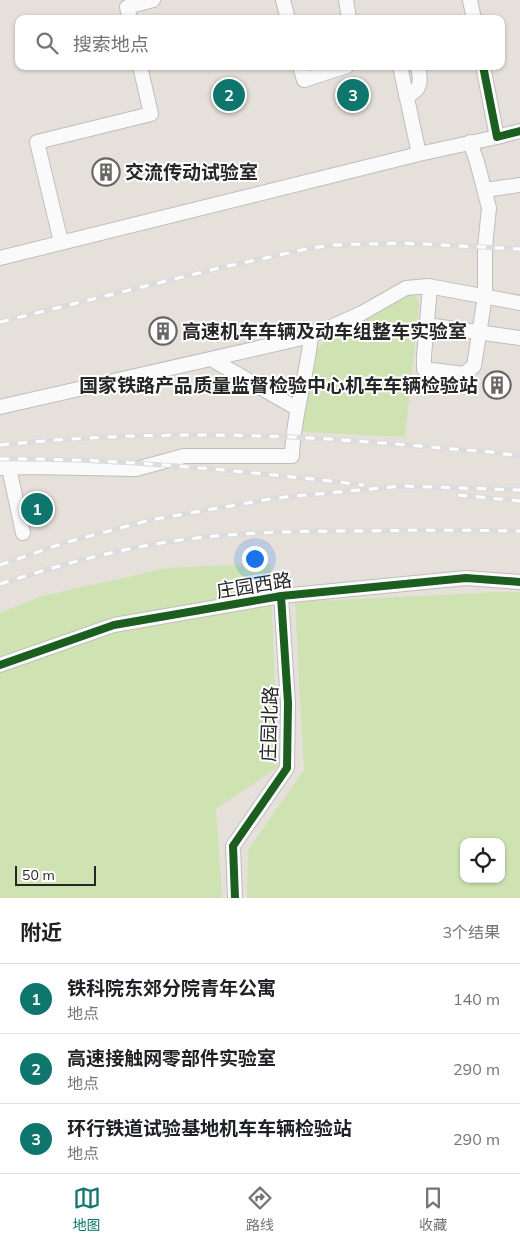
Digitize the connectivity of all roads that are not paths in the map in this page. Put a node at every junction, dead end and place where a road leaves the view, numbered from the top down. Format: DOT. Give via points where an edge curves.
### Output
graph roads {
  1 [pos="153,0"];
  2 [pos="283,0"];
  3 [pos="346,0"];
  4 [pos="470,0"];
  5 [pos="129,15"];
  6 [pos="287,15"];
  7 [pos="349,15"];
  8 [pos="473,15"];
  9 [pos="141,70"];
  10 [pos="301,70"];
  11 [pos="335,70"];
  12 [pos="401,70"];
  13 [pos="419,70"];
  14 [pos="484,70"];
  15 [pos="406,96"];
  16 [pos="520,130"];
  17 [pos="497,137"];
  18 [pos="470,142"];
  19 [pos="419,154"];
  20 [pos="520,185"];
  21 [pos="485,190"];
  22 [pos="61,242"];
  23 [pos="0,258"];
  24 [pos="430,287"];
  25 [pos="485,296"];
  26 [pos="520,303"];
  27 [pos="427,324"];
  28 [pos="479,332"];
  29 [pos="311,336"];
  30 [pos="520,338"];
  31 [pos="210,359"];
  32 [pos="0,408"];
  33 [pos="298,409"];
  34 [pos="5,468"];
  35 [pos="23,533"];
  36 [pos="520,582"];
  37 [pos="281,596"];
  38 [pos="0,665"];
  39 [pos="235,898"];
  1 -- 5 [label="street" via="127,7"];
  2 -- 6 [label="street"];
  3 -- 7 [label="street"];
  4 -- 8 [label="street"];
  9 -- 22 [label="street" via="151,114 37,142"];
  10 -- 11 [label="street" via="304,80"];
  12 -- 15 [label="street"];
  13 -- 15 [label="street" via="419,88"];
  14 -- 17 [label="street"];
  15 -- 19 [label="street"];
  16 -- 17 [label="street"];
  17 -- 18 [label="street"];
  18 -- 19 [label="street"];
  18 -- 21 [label="street"];
  19 -- 22 [label="street"];
  20 -- 21 [label="street"];
  21 -- 25 [label="street" via="489,208"];
  22 -- 23 [label="street"];
  24 -- 25 [label="street"];
  24 -- 27 [label="street"];
  24 -- 29 [label="street" via="406,288"];
  25 -- 26 [label="street"];
  25 -- 28 [label="street"];
  27 -- 28 [label="street"];
  27 -- 28 [label="street" via="424,369 446,373 464,374 474,366"];
  28 -- 30 [label="street"];
  29 -- 31 [label="street"];
  29 -- 33 [label="street"];
  31 -- 32 [label="street"];
  31 -- 33 [label="street"];
  33 -- 34 [label="street" via="292,456 184,456 136,469"];
  34 -- 35 [label="street"];
  36 -- 37 [label="street, 庄园西路" via="466,578"];
  37 -- 38 [label="street, 庄园西路" via="114,624"];
  37 -- 39 [label="street, 庄园北路" via="288,703 287,768 233,846"];
}
